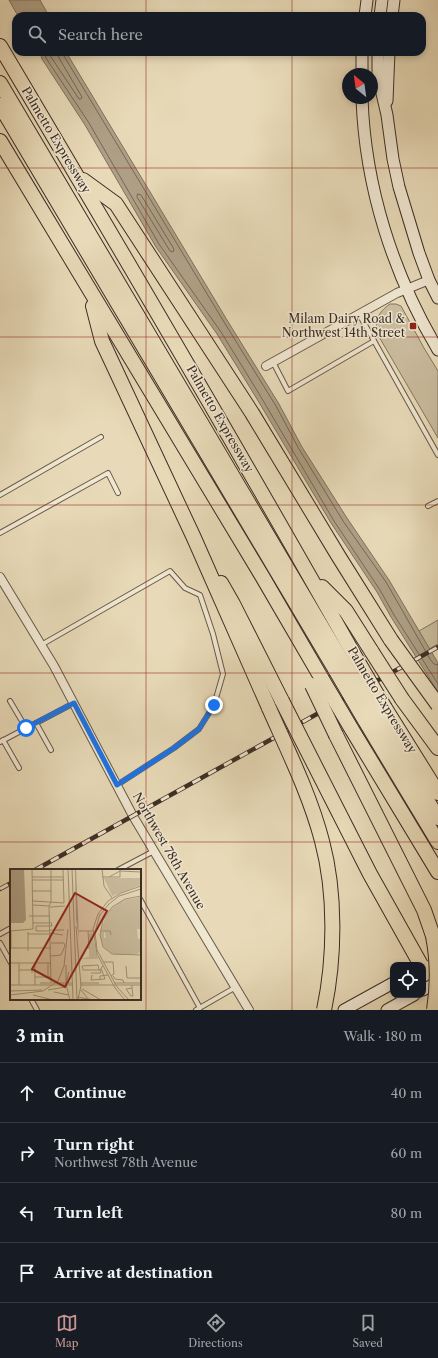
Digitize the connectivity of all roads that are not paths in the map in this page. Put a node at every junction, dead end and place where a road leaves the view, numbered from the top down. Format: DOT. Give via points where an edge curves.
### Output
graph roads {
  1 [pos="367,0"];
  2 [pos="382,0"];
  3 [pos="394,0"];
  4 [pos="366,12"];
  5 [pos="380,12"];
  6 [pos="392,12"];
  7 [pos="0,46"];
  8 [pos="362,56"];
  9 [pos="378,56"];
  10 [pos="389,56"];
  11 [pos="362,68"];
  12 [pos="0,83"];
  13 [pos="363,104"];
  14 [pos="0,105"];
  15 [pos="387,116"];
  16 [pos="0,141"];
  17 [pos="76,174"];
  18 [pos="429,280"];
  19 [pos="406,289"];
  20 [pos="90,291"];
  21 [pos="438,298"];
  22 [pos="359,314"];
  23 [pos="374,341"];
  24 [pos="438,350"];
  25 [pos="269,364"];
  26 [pos="101,437"];
  27 [pos="438,455"];
  28 [pos="118,493"];
  29 [pos="0,495"];
  30 [pos="438,501"];
  31 [pos="428,506"];
  32 [pos="0,533"];
  33 [pos="194,538"];
  34 [pos="309,574"];
  35 [pos="0,577"];
  36 [pos="41,645"];
  37 [pos="346,666"];
  38 [pos="317,682"];
  39 [pos="10,701"];
  40 [pos="74,703"];
  41 [pos="438,705"];
  42 [pos="374,714"];
  43 [pos="36,723"];
  44 [pos="26,728"];
  45 [pos="2,741"];
  46 [pos="438,748"];
  47 [pos="51,750"];
  48 [pos="19,768"];
  49 [pos="117,785"];
  50 [pos="438,793"];
  51 [pos="438,818"];
  52 [pos="438,842"];
  53 [pos="154,851"];
  54 [pos="124,869"];
  55 [pos="438,872"];
  56 [pos="141,900"];
  57 [pos="10,929"];
  58 [pos="0,934"];
  59 [pos="0,943"];
  60 [pos="438,958"];
  61 [pos="10,961"];
  62 [pos="419,962"];
  63 [pos="426,965"];
  64 [pos="426,973"];
  65 [pos="438,982"];
  66 [pos="390,985"];
  67 [pos="236,987"];
  68 [pos="426,988"];
  69 [pos="438,992"];
  70 [pos="409,998"];
  71 [pos="32,1000"];
  72 [pos="198,1009"];
  73 [pos="37,1010"];
  74 [pos="249,1010"];
  75 [pos="324,1010"];
  76 [pos="344,1010"];
  77 [pos="387,1010"];
  78 [pos="434,1010"];
  1 -- 4 [label="main road"];
  2 -- 5 [label="main road"];
  3 -- 6 [label="main road"];
  7 -- 17 [label="highway, Palmetto Expressway"];
  8 -- 11 [label="main road"];
  9 -- 15 [label="main road" via="378,76"];
  10 -- 15 [label="main road"];
  12 -- 37 [label="highway"];
  13 -- 19 [label="main road" via="375,195"];
  14 -- 37 [label="highway"];
  15 -- 18 [label="main road" via="400,192"];
  16 -- 20 [label="highway"];
  17 -- 34 [label="highway, Palmetto Expressway"];
  17 -- 41 [label="highway, bridge" via="116,204 252,413 391,640"];
  18 -- 19 [label="street"];
  18 -- 21 [label="main road"];
  19 -- 22 [label="street"];
  19 -- 24 [label="main road"];
  20 -- 33 [label="highway" via="102,341"];
  20 -- 38 [label="highway" via="262,576 309,657"];
  22 -- 23 [label="lane"];
  22 -- 25 [label="street"];
  23 -- 25 [label="lane" via="288,391"];
  23 -- 27 [label="lane"];
  26 -- 29 [label="lane"];
  28 -- 32 [label="lane" via="108,473"];
  30 -- 31 [label="lane"];
  33 -- 62 [label="highway, bridge" via="233,604 370,874"];
  33 -- 75 [label="highway, bridge" via="292,760 322,841 330,882 332,922 331,961"];
  34 -- 37 [label="highway, Palmetto Expressway"];
  34 -- 46 [label="highway, bridge" via="346,611 402,699"];
  35 -- 36 [label="street, Northwest 78th Avenue"];
  36 -- 40 [label="street, Northwest 78th Avenue"];
  36 -- 49 [label="lane" via="170,571 185,588 200,595 223,674 214,705 199,729"];
  37 -- 42 [label="highway, Palmetto Expressway, bridge"];
  37 -- 42 [label="highway, bridge"];
  38 -- 55 [label="highway, bridge" via="351,728"];
  38 -- 78 [label="highway, bridge" via="336,735 424,910 433,936 438,974"];
  39 -- 44 [label="lane"];
  40 -- 43 [label="lane"];
  40 -- 49 [label="street, Northwest 78th Avenue"];
  42 -- 50 [label="highway, Palmetto Expressway"];
  42 -- 51 [label="highway"];
  42 -- 52 [label="highway"];
  43 -- 44 [label="lane"];
  43 -- 47 [label="lane"];
  44 -- 45 [label="lane"];
  45 -- 48 [label="lane"];
  49 -- 53 [label="street, Northwest 78th Avenue"];
  53 -- 54 [label="lane"];
  53 -- 67 [label="street, Northwest 78th Avenue"];
  56 -- 72 [label="lane"];
  57 -- 58 [label="lane"];
  59 -- 61 [label="lane"];
  60 -- 63 [label="main road"];
  64 -- 69 [label="highway"];
  65 -- 68 [label="main road"];
  66 -- 76 [label="main road"];
  67 -- 72 [label="lane"];
  67 -- 74 [label="street, Northwest 78th Avenue"];
  70 -- 77 [label="main road"];
  71 -- 73 [label="lane"];
}
